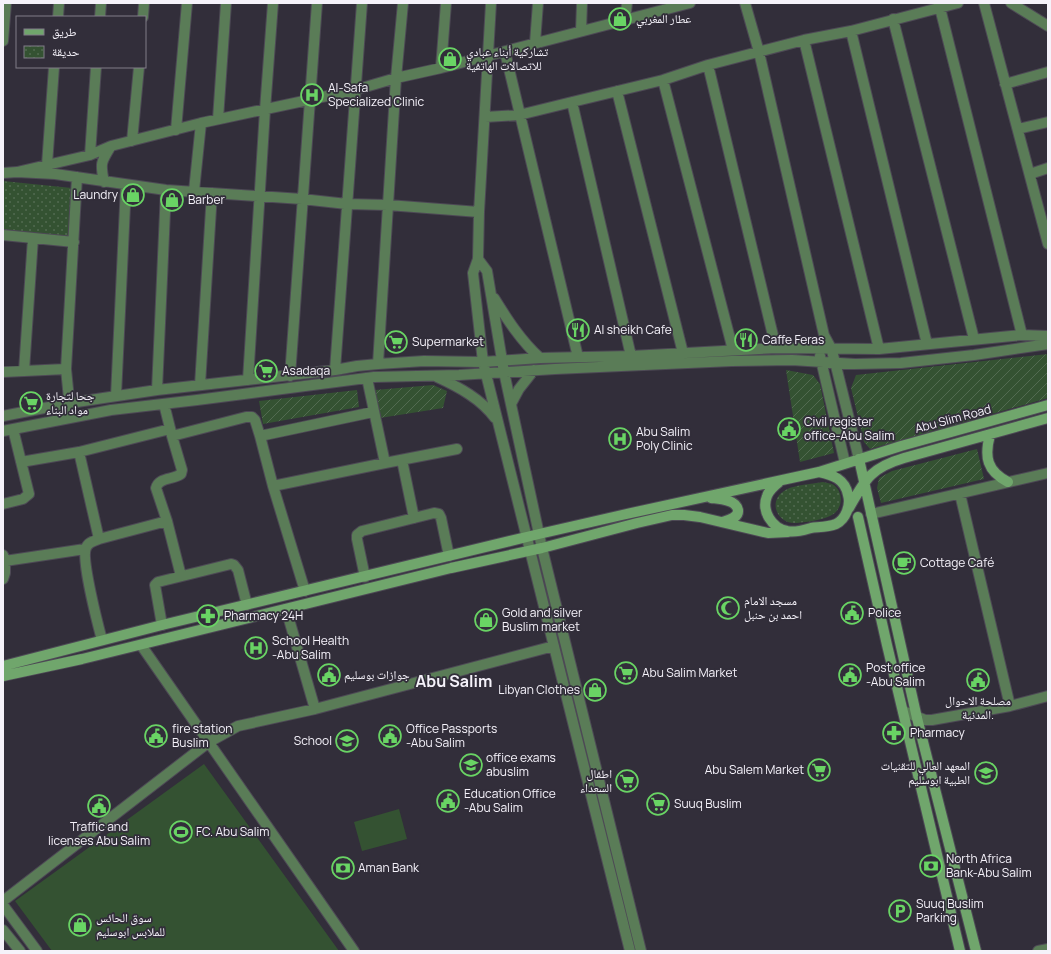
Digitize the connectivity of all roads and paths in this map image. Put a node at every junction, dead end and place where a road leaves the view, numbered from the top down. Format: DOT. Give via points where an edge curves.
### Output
graph roads {
  1 [pos="6,3"];
  2 [pos="59,3"];
  3 [pos="100,3"];
  4 [pos="144,3"];
  5 [pos="186,3"];
  6 [pos="226,3"];
  7 [pos="273,3"];
  8 [pos="317,3"];
  9 [pos="362,3"];
  10 [pos="403,3"];
  11 [pos="446,3"];
  12 [pos="491,3"];
  13 [pos="538,3"];
  14 [pos="582,3"];
  15 [pos="627,3"];
  16 [pos="690,3"];
  17 [pos="745,3"];
  18 [pos="958,3"];
  19 [pos="984,3"];
  20 [pos="1011,3"];
  21 [pos="669,6"];
  22 [pos="940,8"];
  23 [pos="58,16"];
  24 [pos="100,16"];
  25 [pos="143,16"];
  26 [pos="893,19"];
  27 [pos="625,21"];
  28 [pos="1048,26"];
  29 [pos="852,30"];
  30 [pos="581,31"];
  31 [pos="3,39"];
  32 [pos="804,40"];
  33 [pos="535,43"];
  34 [pos="505,52"];
  35 [pos="759,52"];
  36 [pos="487,56"];
  37 [pos="708,65"];
  38 [pos="54,68"];
  39 [pos="96,68"];
  40 [pos="138,68"];
  41 [pos="441,68"];
  42 [pos="1048,72"];
  43 [pos="396,78"];
  44 [pos="663,80"];
  45 [pos="1005,84"];
  46 [pos="355,90"];
  47 [pos="617,91"];
  48 [pos="309,100"];
  49 [pos="572,102"];
  50 [pos="265,110"];
  51 [pos="520,115"];
  52 [pos="485,117"];
  53 [pos="218,119"];
  54 [pos="1048,122"];
  55 [pos="201,124"];
  56 [pos="176,130"];
  57 [pos="1018,130"];
  58 [pos="132,141"];
  59 [pos="112,146"];
  60 [pos="90,156"];
  61 [pos="47,165"];
  62 [pos="1048,168"];
  63 [pos="16,172"];
  64 [pos="3,173"];
  65 [pos="1030,174"];
  66 [pos="77,177"];
  67 [pos="104,182"];
  68 [pos="126,185"];
  69 [pos="166,190"];
  70 [pos="194,191"];
  71 [pos="212,193"];
  72 [pos="260,197"];
  73 [pos="302,199"];
  74 [pos="347,204"];
  75 [pos="388,205"];
  76 [pos="479,212"];
  77 [pos="3,235"];
  78 [pos="33,238"];
  79 [pos="74,242"];
  80 [pos="1048,244"];
  81 [pos="478,259"];
  82 [pos="491,293"];
  83 [pos="824,335"];
  84 [pos="1022,335"];
  85 [pos="1048,336"];
  86 [pos="974,339"];
  87 [pos="927,344"];
  88 [pos="1048,344"];
  89 [pos="776,348"];
  90 [pos="820,348"];
  91 [pos="831,348"];
  92 [pos="879,349"];
  93 [pos="733,350"];
  94 [pos="683,353"];
  95 [pos="631,356"];
  96 [pos="578,357"];
  97 [pos="540,358"];
  98 [pos="502,361"];
  99 [pos="821,361"];
  100 [pos="483,362"];
  101 [pos="835,362"];
  102 [pos="378,364"];
  103 [pos="66,369"];
  104 [pos="335,370"];
  105 [pos="534,370"];
  106 [pos="24,371"];
  107 [pos="3,372"];
  108 [pos="504,372"];
  109 [pos="485,373"];
  110 [pos="290,376"];
  111 [pos="433,376"];
  112 [pos="367,378"];
  113 [pos="248,380"];
  114 [pos="200,385"];
  115 [pos="157,390"];
  116 [pos="116,396"];
  117 [pos="70,403"];
  118 [pos="164,404"];
  119 [pos="512,404"];
  120 [pos="1048,405"];
  121 [pos="373,412"];
  122 [pos="3,416"];
  123 [pos="70,417"];
  124 [pos="1048,418"];
  125 [pos="498,422"];
  126 [pos="8,430"];
  127 [pos="171,433"];
  128 [pos="990,435"];
  129 [pos="260,436"];
  130 [pos="457,449"];
  131 [pos="79,452"];
  132 [pos="859,459"];
  133 [pos="402,460"];
  134 [pos="21,462"];
  135 [pos="385,463"];
  136 [pos="845,463"];
  137 [pos="819,472"];
  138 [pos="1048,473"];
  139 [pos="779,482"];
  140 [pos="864,482"];
  141 [pos="1008,482"];
  142 [pos="273,486"];
  143 [pos="960,494"];
  144 [pos="706,497"];
  145 [pos="3,504"];
  146 [pos="848,510"];
  147 [pos="871,514"];
  148 [pos="858,517"];
  149 [pos="414,518"];
  150 [pos="167,521"];
  151 [pos="722,522"];
  152 [pos="836,523"];
  153 [pos="788,531"];
  154 [pos="539,534"];
  155 [pos="527,538"];
  156 [pos="99,539"];
  157 [pos="542,548"];
  158 [pos="85,549"];
  159 [pos="530,550"];
  160 [pos="449,556"];
  161 [pos="4,558"];
  162 [pos="180,576"];
  163 [pos="365,577"];
  164 [pos="3,579"];
  165 [pos="320,587"];
  166 [pos="305,591"];
  167 [pos="322,600"];
  168 [pos="247,605"];
  169 [pos="286,609"];
  170 [pos="162,625"];
  171 [pos="102,640"];
  172 [pos="141,645"];
  173 [pos="554,646"];
  174 [pos="78,647"];
  175 [pos="82,659"];
  176 [pos="3,666"];
  177 [pos="3,676"];
  178 [pos="1048,696"];
  179 [pos="1010,706"];
  180 [pos="315,709"];
  181 [pos="903,711"];
  182 [pos="917,718"];
  183 [pos="208,742"];
  184 [pos="950,842"];
  185 [pos="936,845"];
  186 [pos="623,899"];
  187 [pos="3,901"];
  188 [pos="3,905"];
  189 [pos="3,930"];
  190 [pos="1048,949"];
  191 [pos="20,951"];
  192 [pos="37,951"];
  193 [pos="354,951"];
  194 [pos="630,951"];
  195 [pos="641,951"];
  196 [pos="960,951"];
  197 [pos="976,951"];
  198 [pos="1038,951"];
  1 -- 31 [label="street"];
  2 -- 23 [label="street"];
  3 -- 24 [label="street"];
  4 -- 25 [label="street"];
  5 -- 56 [label="street"];
  6 -- 53 [label="street"];
  7 -- 50 [label="street"];
  8 -- 48 [label="street"];
  9 -- 46 [label="street"];
  10 -- 43 [label="street"];
  11 -- 41 [label="street"];
  12 -- 36 [label="street"];
  13 -- 33 [label="street"];
  14 -- 30 [label="street"];
  15 -- 27 [label="street"];
  16 -- 21 [label="street"];
  17 -- 35 [label="street"];
  18 -- 22 [label="street"];
  19 -- 45 [label="street"];
  20 -- 28 [label="street"];
  21 -- 27 [label="street"];
  22 -- 26 [label="street"];
  22 -- 84 [label="street"];
  26 -- 29 [label="street"];
  26 -- 86 [label="street"];
  27 -- 30 [label="street"];
  29 -- 32 [label="street"];
  29 -- 87 [label="street"];
  30 -- 33 [label="street"];
  32 -- 35 [label="street"];
  32 -- 92 [label="street"];
  33 -- 34 [label="street"];
  34 -- 36 [label="street"];
  34 -- 51 [label="street"];
  35 -- 37 [label="street"];
  35 -- 83 [label="street"];
  36 -- 41 [label="street"];
  36 -- 52 [label="street"];
  37 -- 44 [label="street"];
  37 -- 89 [label="street"];
  38 -- 61 [label="street"];
  39 -- 60 [label="street"];
  40 -- 58 [label="street"];
  41 -- 43 [label="street"];
  42 -- 45 [label="street"];
  43 -- 46 [label="street"];
  43 -- 75 [label="street"];
  44 -- 47 [label="street"];
  44 -- 93 [label="street"];
  45 -- 57 [label="street"];
  46 -- 48 [label="street"];
  46 -- 74 [label="street"];
  47 -- 49 [label="street"];
  47 -- 94 [label="street"];
  48 -- 50 [label="street"];
  48 -- 73 [label="street"];
  49 -- 51 [label="street"];
  49 -- 95 [label="street"];
  50 -- 53 [label="street"];
  50 -- 72 [label="street"];
  51 -- 52 [label="street"];
  51 -- 96 [label="street"];
  52 -- 76 [label="street"];
  53 -- 55 [label="street"];
  54 -- 57 [label="street"];
  55 -- 56 [label="street"];
  55 -- 70 [label="street"];
  56 -- 58 [label="street"];
  57 -- 65 [label="street"];
  58 -- 59 [label="street"];
  59 -- 60 [label="street"];
  59 -- 67 [label="street" via="102,160"];
  60 -- 61 [label="street"];
  61 -- 63 [label="street"];
  62 -- 65 [label="street"];
  63 -- 64 [label="street"];
  63 -- 66 [label="street"];
  65 -- 80 [label="street"];
  66 -- 67 [label="street"];
  66 -- 79 [label="street"];
  67 -- 68 [label="street"];
  68 -- 69 [label="street"];
  68 -- 116 [label="street"];
  69 -- 70 [label="street"];
  69 -- 115 [label="street"];
  70 -- 71 [label="street"];
  71 -- 72 [label="street"];
  71 -- 114 [label="street"];
  72 -- 73 [label="street"];
  72 -- 113 [label="street"];
  73 -- 74 [label="street"];
  73 -- 110 [label="street"];
  74 -- 75 [label="street"];
  74 -- 104 [label="street"];
  75 -- 76 [label="street"];
  75 -- 102 [label="street"];
  76 -- 81 [label="street"];
  77 -- 78 [label="street"];
  78 -- 79 [label="street"];
  78 -- 106 [label="street"];
  79 -- 103 [label="street"];
  81 -- 82 [label="street" via="487,271"];
  81 -- 100 [label="street" via="473,274"];
  82 -- 97 [label="street" via="508,320"];
  82 -- 98 [label="street"];
  83 -- 90 [label="street"];
  83 -- 91 [label="street"];
  84 -- 85 [label="street"];
  84 -- 86 [label="street"];
  86 -- 87 [label="street"];
  87 -- 92 [label="street"];
  88 -- 101 [label="street" via="901,363"];
  89 -- 90 [label="street"];
  89 -- 93 [label="street"];
  90 -- 91 [label="street"];
  90 -- 99 [label="street"];
  91 -- 92 [label="street"];
  91 -- 101 [label="street"];
  93 -- 94 [label="street"];
  94 -- 95 [label="street"];
  95 -- 96 [label="street"];
  96 -- 97 [label="street"];
  97 -- 98 [label="street"];
  98 -- 100 [label="street"];
  98 -- 108 [label="street"];
  99 -- 101 [label="street"];
  99 -- 105 [label="street" via="732,361"];
  99 -- 136 [label="street"];
  100 -- 102 [label="street" via="424,361"];
  100 -- 109 [label="street"];
  101 -- 132 [label="street"];
  102 -- 104 [label="street"];
  103 -- 106 [label="street"];
  103 -- 117 [label="street"];
  104 -- 110 [label="street"];
  105 -- 108 [label="street"];
  105 -- 119 [label="street" via="519,389"];
  106 -- 107 [label="street"];
  108 -- 109 [label="street"];
  108 -- 119 [label="street"];
  109 -- 111 [label="street"];
  109 -- 125 [label="street"];
  110 -- 113 [label="street"];
  111 -- 112 [label="street"];
  111 -- 125 [label="street" via="466,392 490,411"];
  112 -- 118 [label="street"];
  112 -- 121 [label="street"];
  113 -- 114 [label="street"];
  114 -- 115 [label="street"];
  115 -- 116 [label="street"];
  116 -- 117 [label="street"];
  117 -- 122 [label="street"];
  117 -- 123 [label="street"];
  118 -- 123 [label="street"];
  118 -- 127 [label="street"];
  119 -- 154 [label="street"];
  120 -- 132 [label="main road, Abu Slim Road"];
  121 -- 129 [label="street"];
  121 -- 135 [label="street"];
  123 -- 126 [label="street"];
  124 -- 128 [label="main road, Abu Slim Road"];
  125 -- 155 [label="street"];
  126 -- 134 [label="street"];
  127 -- 129 [label="street" via="252,417"];
  127 -- 131 [label="street"];
  127 -- 150 [label="street" via="182,474 161,480 157,484 156,488"];
  128 -- 140 [label="main road, Abu Slim Road" via="892,462 871,473"];
  128 -- 141 [label="main road" via="986,448 989,464 998,477"];
  129 -- 142 [label="street"];
  130 -- 133 [label="street"];
  131 -- 134 [label="street"];
  131 -- 156 [label="street"];
  132 -- 136 [label="main road, Abu Slim Road"];
  132 -- 140 [label="main road"];
  133 -- 135 [label="street"];
  133 -- 149 [label="street"];
  134 -- 145 [label="street" via="29,494 23,499"];
  135 -- 142 [label="street"];
  136 -- 137 [label="main road, Abu Slim Road"];
  137 -- 139 [label="main road"];
  137 -- 146 [label="main road" via="833,475 841,481 847,489"];
  138 -- 141 [label="street"];
  139 -- 144 [label="main road"];
  139 -- 153 [label="main road" via="766,497 766,513 779,529"];
  140 -- 146 [label="main road, Abu Slim Road"];
  140 -- 147 [label="main road"];
  141 -- 143 [label="street"];
  142 -- 166 [label="street"];
  143 -- 147 [label="street"];
  143 -- 179 [label="street"];
  144 -- 151 [label="main road" via="731,502 738,508 737,516"];
  144 -- 154 [label="main road"];
  146 -- 152 [label="main road"];
  147 -- 148 [label="main road"];
  147 -- 182 [label="main road"];
  148 -- 152 [label="main road"];
  148 -- 181 [label="main road"];
  149 -- 160 [label="street" via="439,514"];
  149 -- 163 [label="street" via="359,533 357,539"];
  150 -- 156 [label="street"];
  150 -- 162 [label="street"];
  151 -- 153 [label="main road" via="768,533"];
  151 -- 157 [label="main road" via="672,515"];
  152 -- 153 [label="main road"];
  154 -- 155 [label="main road"];
  154 -- 157 [label="street"];
  155 -- 159 [label="street"];
  155 -- 160 [label="main road"];
  156 -- 158 [label="street"];
  157 -- 159 [label="main road"];
  157 -- 186 [label="street"];
  158 -- 161 [label="street"];
  158 -- 171 [label="street" via="86,570"];
  159 -- 167 [label="main road"];
  159 -- 173 [label="street"];
  160 -- 163 [label="main road"];
  161 -- 164 [label="street"];
  162 -- 168 [label="street" via="234,565 238,570"];
  162 -- 170 [label="street" via="155,584"];
  163 -- 165 [label="main road"];
  165 -- 166 [label="main road"];
  165 -- 167 [label="main road"];
  166 -- 168 [label="main road"];
  167 -- 169 [label="main road"];
  168 -- 170 [label="main road"];
  169 -- 172 [label="main road"];
  169 -- 180 [label="street"];
  170 -- 171 [label="main road"];
  171 -- 174 [label="main road"];
  172 -- 175 [label="main road"];
  172 -- 183 [label="street"];
  173 -- 180 [label="street"];
  173 -- 186 [label="street"];
  174 -- 175 [label="main road"];
  174 -- 176 [label="main road"];
  175 -- 177 [label="main road"];
  178 -- 179 [label="street"];
  179 -- 182 [label="street" via="932,720"];
  180 -- 183 [label="street" via="238,726"];
  181 -- 182 [label="street"];
  181 -- 185 [label="main road"];
  182 -- 184 [label="main road"];
  183 -- 187 [label="street"];
  183 -- 193 [label="street"];
  184 -- 185 [label="main road"];
  184 -- 197 [label="main road"];
  185 -- 196 [label="main road"];
  186 -- 194 [label="street"];
  186 -- 195 [label="street"];
  188 -- 192 [label="street"];
  189 -- 191 [label="street"];
  190 -- 198 [label="street"];
}
